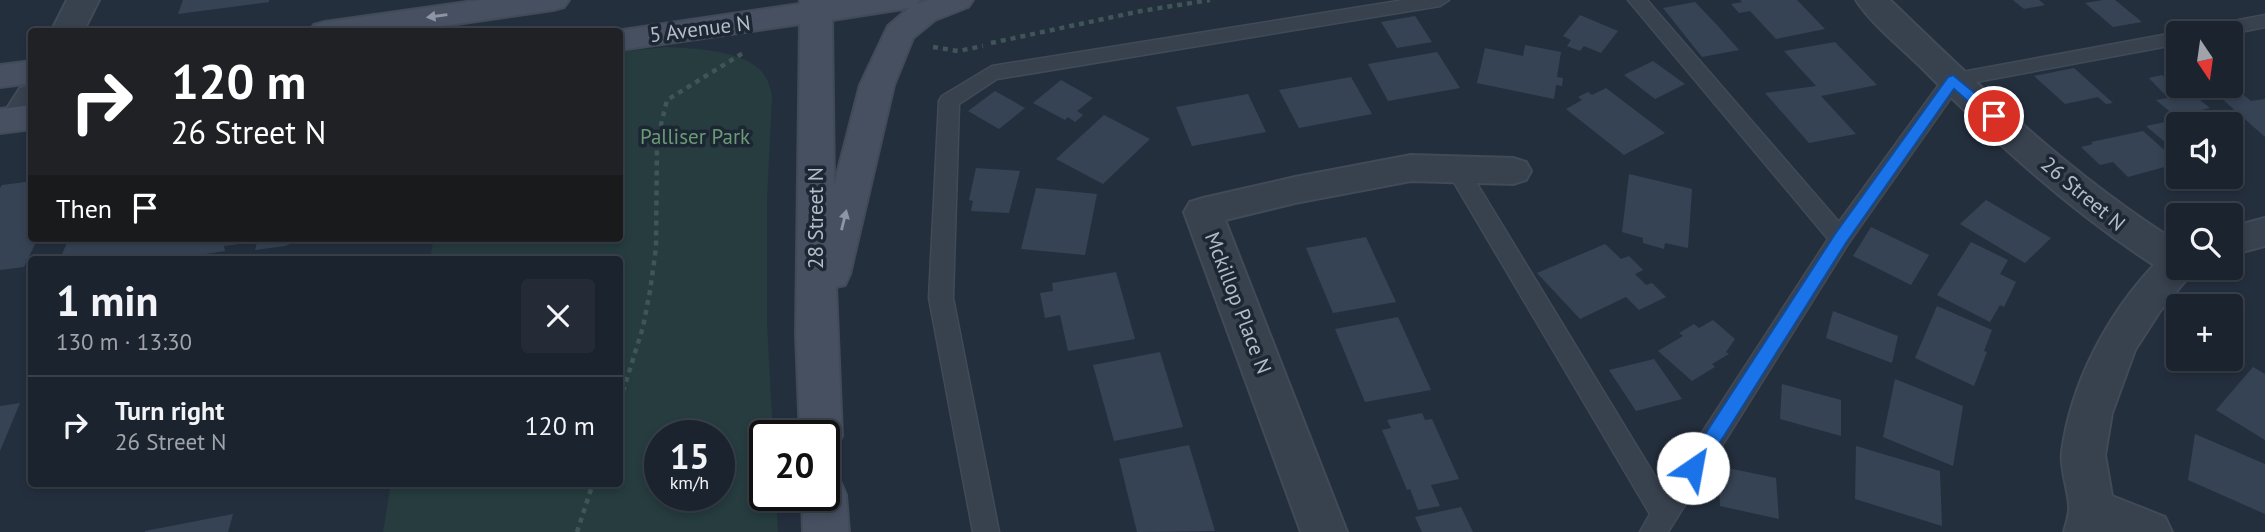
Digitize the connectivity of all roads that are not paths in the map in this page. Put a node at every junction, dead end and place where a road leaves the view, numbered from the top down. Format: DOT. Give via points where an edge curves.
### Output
graph roads {
  1 [pos="83,0"];
  2 [pos="553,0"];
  3 [pos="904,0"];
  4 [pos="957,0"];
  5 [pos="1440,0"];
  6 [pos="1637,0"];
  7 [pos="1872,0"];
  8 [pos="816,7"];
  9 [pos="2265,22"];
  10 [pos="2244,26"];
  11 [pos="68,28"];
  12 [pos="354,28"];
  13 [pos="623,39"];
  14 [pos="2166,40"];
  15 [pos="28,72"];
  16 [pos="0,76"];
  17 [pos="1953,80"];
  18 [pos="1457,169"];
  19 [pos="1513,171"];
  20 [pos="2265,232"];
  21 [pos="1840,238"];
  22 [pos="2243,238"];
  23 [pos="2166,255"];
  24 [pos="2166,278"];
  25 [pos="816,334"];
  26 [pos="820,420"];
  27 [pos="825,511"];
  28 [pos="2089,520"];
  29 [pos="1658,523"];
  30 [pos="826,532"];
  31 [pos="986,532"];
  32 [pos="1324,532"];
  33 [pos="2149,532"];
  1 -- 11 [label="street"];
  2 -- 12 [label="main road, one-way"];
  3 -- 8 [label="main road, 5 Avenue N"];
  25 -- 4 [label="main road, one-way" via="877,85 899,33 924,13"];
  5 -- 31 [label="lane" via="992,72 949,101 942,299"];
  6 -- 21 [label="lane"];
  7 -- 17 [label="street, 26 Street N"];
  8 -- 13 [label="main road, 5 Avenue N"];
  8 -- 25 [label="main road, 28 Street N"];
  9 -- 10 [label="lane"];
  14 -- 17 [label="lane"];
  15 -- 16 [label="main road"];
  17 -- 21 [label="lane"];
  17 -- 23 [label="street, 26 Street N" via="2095,207"];
  18 -- 19 [label="street, Mckillop Place N"];
  18 -- 29 [label="lane"];
  18 -- 32 [label="street, Mckillop Place N" via="1411,168 1203,212"];
  20 -- 22 [label="street"];
  21 -- 29 [label="lane"];
  24 -- 28 [label="street" via="2118,345 2091,413 2083,455"];
  25 -- 26 [label="main road, 28 Street N"];
  27 -- 30 [label="main road"];
  28 -- 33 [label="street"];
}
